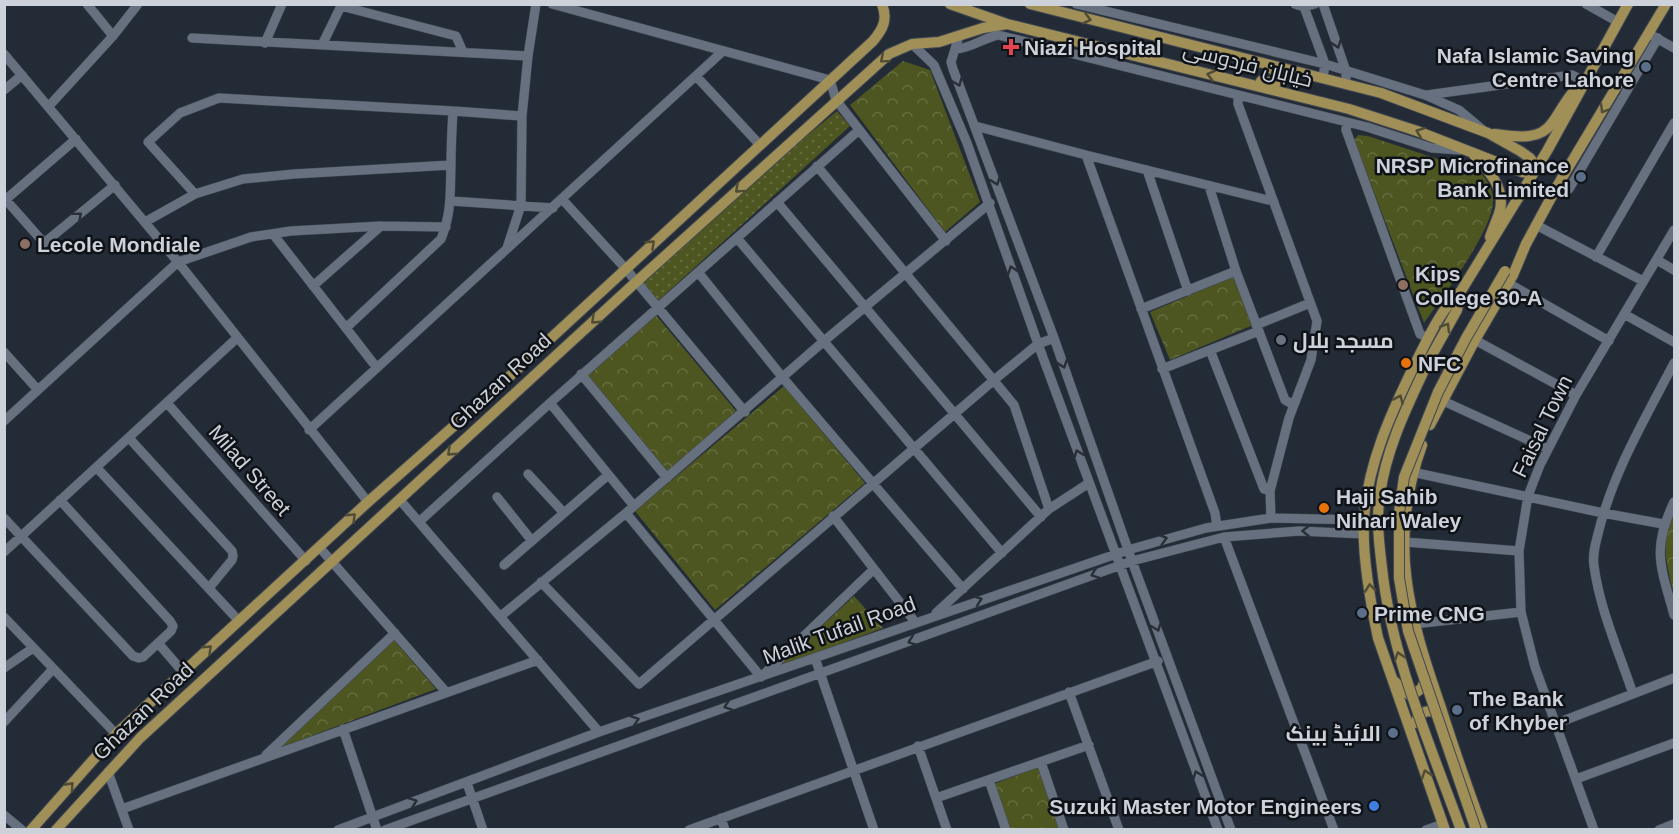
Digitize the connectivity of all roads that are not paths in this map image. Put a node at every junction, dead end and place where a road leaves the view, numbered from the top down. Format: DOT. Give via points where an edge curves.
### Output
graph roads {
  1 [pos="87,4"];
  2 [pos="138,4"];
  3 [pos="282,4"];
  4 [pos="536,4"];
  5 [pos="552,4"];
  6 [pos="882,4"];
  7 [pos="950,4"];
  8 [pos="1030,4"];
  9 [pos="1076,4"];
  10 [pos="1315,4"];
  11 [pos="1323,4"];
  12 [pos="1586,4"];
  13 [pos="1628,4"];
  14 [pos="1666,4"];
  15 [pos="1301,5"];
  16 [pos="1618,22"];
  17 [pos="1007,24"];
  18 [pos="114,36"];
  19 [pos="959,36"];
  20 [pos="1653,36"];
  21 [pos="192,38"];
  22 [pos="265,43"];
  23 [pos="912,44"];
  24 [pos="322,45"];
  25 [pos="955,48"];
  26 [pos="1674,48"];
  27 [pos="723,51"];
  28 [pos="463,52"];
  29 [pos="4,54"];
  30 [pos="528,56"];
  31 [pos="1325,64"];
  32 [pos="1266,65"];
  33 [pos="1346,71"];
  34 [pos="22,75"];
  35 [pos="696,76"];
  36 [pos="1323,78"];
  37 [pos="830,80"];
  38 [pos="1584,81"];
  39 [pos="1240,82"];
  40 [pos="1346,84"];
  41 [pos="4,90"];
  42 [pos="1425,95"];
  43 [pos="1238,96"];
  44 [pos="836,100"];
  45 [pos="49,106"];
  46 [pos="453,111"];
  47 [pos="522,116"];
  48 [pos="1347,123"];
  49 [pos="1674,123"];
  50 [pos="975,126"];
  51 [pos="859,130"];
  52 [pos="1488,133"];
  53 [pos="76,140"];
  54 [pos="759,145"];
  55 [pos="1469,150"];
  56 [pos="1086,155"];
  57 [pos="451,165"];
  58 [pos="817,166"];
  59 [pos="1147,170"];
  60 [pos="1535,171"];
  61 [pos="115,185"];
  62 [pos="1209,186"];
  63 [pos="195,194"];
  64 [pos="1272,198"];
  65 [pos="562,199"];
  66 [pos="5,201"];
  67 [pos="451,201"];
  68 [pos="777,202"];
  69 [pos="990,204"];
  70 [pos="521,206"];
  71 [pos="553,208"];
  72 [pos="145,222"];
  73 [pos="1536,225"];
  74 [pos="381,226"];
  75 [pos="446,227"];
  76 [pos="1674,230"];
  77 [pos="273,234"];
  78 [pos="737,238"];
  79 [pos="946,241"];
  80 [pos="1526,244"];
  81 [pos="506,249"];
  82 [pos="1486,252"];
  83 [pos="1596,257"];
  84 [pos="1657,260"];
  85 [pos="178,262"];
  86 [pos="625,268"];
  87 [pos="1674,270"];
  88 [pos="1236,271"];
  89 [pos="698,272"];
  90 [pos="906,274"];
  91 [pos="1643,281"];
  92 [pos="635,283"];
  93 [pos="1508,283"];
  94 [pos="313,286"];
  95 [pos="1188,291"];
  96 [pos="1461,291"];
  97 [pos="1310,303"];
  98 [pos="865,307"];
  99 [pos="656,308"];
  100 [pos="1142,309"];
  101 [pos="1624,314"];
  102 [pos="346,327"];
  103 [pos="1257,328"];
  104 [pos="237,338"];
  105 [pos="1054,338"];
  106 [pos="1428,338"];
  107 [pos="1474,340"];
  108 [pos="824,341"];
  109 [pos="1609,341"];
  110 [pos="1674,342"];
  111 [pos="1038,344"];
  112 [pos="1210,350"];
  113 [pos="4,352"];
  114 [pos="1674,363"];
  115 [pos="377,368"];
  116 [pos="1162,369"];
  117 [pos="582,375"];
  118 [pos="783,378"];
  119 [pos="994,380"];
  120 [pos="38,390"];
  121 [pos="1576,395"];
  122 [pos="1441,400"];
  123 [pos="167,403"];
  124 [pos="550,403"];
  125 [pos="1294,405"];
  126 [pos="745,412"];
  127 [pos="954,413"];
  128 [pos="4,421"];
  129 [pos="309,430"];
  130 [pos="129,438"];
  131 [pos="914,448"];
  132 [pos="1548,449"];
  133 [pos="97,468"];
  134 [pos="1412,472"];
  135 [pos="528,474"];
  136 [pos="608,475"];
  137 [pos="667,478"];
  138 [pos="873,482"];
  139 [pos="1089,483"];
  140 [pos="1270,491"];
  141 [pos="1528,496"];
  142 [pos="497,497"];
  143 [pos="60,500"];
  144 [pos="400,500"];
  145 [pos="368,502"];
  146 [pos="1674,502"];
  147 [pos="630,509"];
  148 [pos="1049,509"];
  149 [pos="564,513"];
  150 [pos="1603,513"];
  151 [pos="833,516"];
  152 [pos="1041,517"];
  153 [pos="4,518"];
  154 [pos="1270,518"];
  155 [pos="1364,520"];
  156 [pos="420,521"];
  157 [pos="1663,524"];
  158 [pos="1217,526"];
  159 [pos="1364,534"];
  160 [pos="22,536"];
  161 [pos="1224,537"];
  162 [pos="532,541"];
  163 [pos="1405,542"];
  164 [pos="320,548"];
  165 [pos="1128,550"];
  166 [pos="1519,551"];
  167 [pos="4,552"];
  168 [pos="1002,553"];
  169 [pos="1115,554"];
  170 [pos="306,561"];
  171 [pos="1132,561"];
  172 [pos="332,563"];
  173 [pos="504,565"];
  174 [pos="1119,566"];
  175 [pos="874,570"];
  176 [pos="541,582"];
  177 [pos="209,588"];
  178 [pos="963,589"];
  179 [pos="1674,608"];
  180 [pos="1521,612"];
  181 [pos="934,615"];
  182 [pos="501,616"];
  183 [pos="4,617"];
  184 [pos="714,619"];
  185 [pos="239,621"];
  186 [pos="915,622"];
  187 [pos="1414,624"];
  188 [pos="395,633"];
  189 [pos="158,644"];
  190 [pos="33,648"];
  191 [pos="1169,657"];
  192 [pos="815,658"];
  193 [pos="538,660"];
  194 [pos="1154,662"];
  195 [pos="4,668"];
  196 [pos="53,669"];
  197 [pos="1428,671"];
  198 [pos="183,672"];
  199 [pos="821,674"];
  200 [pos="761,677"];
  201 [pos="1674,678"];
  202 [pos="1392,679"];
  203 [pos="1069,692"];
  204 [pos="446,693"];
  205 [pos="1633,694"];
  206 [pos="1443,715"];
  207 [pos="4,722"];
  208 [pos="1555,724"];
  209 [pos="343,729"];
  210 [pos="1412,731"];
  211 [pos="599,732"];
  212 [pos="116,734"];
  213 [pos="1674,743"];
  214 [pos="1089,745"];
  215 [pos="918,746"];
  216 [pos="262,758"];
  217 [pos="1041,762"];
  218 [pos="854,770"];
  219 [pos="108,772"];
  220 [pos="1576,779"];
  221 [pos="989,780"];
  222 [pos="467,783"];
  223 [pos="472,798"];
  224 [pos="936,798"];
  225 [pos="122,809"];
  226 [pos="388,811"];
  227 [pos="4,815"];
  228 [pos="374,816"];
  229 [pos="721,818"];
  230 [pos="1674,824"];
  231 [pos="1444,827"];
  232 [pos="391,828"];
  233 [pos="22,830"];
  234 [pos="31,830"];
  235 [pos="56,830"];
  236 [pos="129,830"];
  237 [pos="338,830"];
  238 [pos="377,830"];
  239 [pos="483,830"];
  240 [pos="689,830"];
  241 [pos="725,830"];
  242 [pos="874,830"];
  243 [pos="947,830"];
  244 [pos="1006,830"];
  245 [pos="1064,830"];
  246 [pos="1119,830"];
  247 [pos="1218,830"];
  248 [pos="1231,830"];
  249 [pos="1334,830"];
  250 [pos="1426,830"];
  251 [pos="1461,830"];
  252 [pos="1476,830"];
  253 [pos="1483,830"];
  254 [pos="1594,830"];
  255 [pos="1659,830"];
  1 -- 18 [label="street"];
  2 -- 18 [label="street"];
  3 -- 22 [label="street"];
  4 -- 30 [label="street"];
  5 -- 27 [label="street"];
  6 -- 37 [label="main road, Ghazan Road" via="885,17 881,31"];
  7 -- 17 [label="main road, خیابان فردوسی"];
  8 -- 32 [label="main road, خیابان فردوسی, one-way"];
  9 -- 31 [label="street"];
  10 -- 15 [label="street"];
  11 -- 33 [label="street, one-way"];
  12 -- 16 [label="street"];
  13 -- 16 [label="main road"];
  14 -- 20 [label="main road"];
  15 -- 31 [label="street"];
  16 -- 38 [label="main road"];
  17 -- 19 [label="main road, Ghazan Road"];
  39 -- 17 [label="main road, خیابان فردوسی, one-way"];
  18 -- 45 [label="street"];
  19 -- 23 [label="main road, Ghazan Road"];
  19 -- 25 [label="street"];
  20 -- 26 [label="street"];
  20 -- 73 [label="main road"];
  21 -- 22 [label="street"];
  22 -- 24 [label="street"];
  23 -- 44 [label="main road, Ghazan Road, one-way" via="890,54"];
  23 -- 69 [label="street" via="938,72"];
  24 -- 28 [label="street"];
  24 -- 28 [label="street" via="341,6 456,36"];
  25 -- 43 [label="street" via="963,49 998,35"];
  25 -- 50 [label="street, one-way" via="951,62"];
  27 -- 35 [label="street"];
  27 -- 37 [label="street"];
  28 -- 30 [label="street"];
  29 -- 34 [label="street"];
  30 -- 47 [label="street"];
  31 -- 33 [label="street"];
  31 -- 36 [label="street"];
  32 -- 36 [label="main road, خیابان فردوسی"];
  32 -- 39 [label="main road" via="1279,74 1277,83 1248,79"];
  33 -- 40 [label="street"];
  33 -- 42 [label="street"];
  34 -- 41 [label="street"];
  34 -- 45 [label="street"];
  35 -- 54 [label="street"];
  35 -- 65 [label="street"];
  36 -- 40 [label="main road, خیابان فردوسی"];
  37 -- 44 [label="street"];
  37 -- 54 [label="main road, Ghazan Road"];
  38 -- 42 [label="street" via="1572,75"];
  38 -- 52 [label="main road" via="1542,132 1524,137"];
  38 -- 60 [label="main road"];
  55 -- 39 [label="main road, خیابان فردوسی, one-way" via="1349,109"];
  40 -- 52 [label="main road, خیابان فردوسی" via="1415,104"];
  42 -- 52 [label="street" via="1459,110"];
  43 -- 48 [label="street"];
  43 -- 64 [label="street"];
  44 -- 51 [label="street"];
  44 -- 92 [label="main road, Ghazan Road, one-way"];
  45 -- 53 [label="street"];
  46 -- 47 [label="street"];
  46 -- 57 [label="street"];
  46 -- 63 [label="street" via="219,98 180,113 148,142"];
  47 -- 70 [label="street"];
  48 -- 55 [label="street" via="1432,148"];
  48 -- 106 [label="street" via="1346,130 1420,334"];
  49 -- 83 [label="street"];
  50 -- 56 [label="street"];
  50 -- 105 [label="street, one-way"];
  51 -- 58 [label="street"];
  51 -- 79 [label="street"];
  52 -- 60 [label="main road, خیابان فردوسی" via="1520,151"];
  53 -- 61 [label="street"];
  53 -- 66 [label="street"];
  86 -- 54 [label="main road, Ghazan Road, one-way"];
  55 -- 60 [label="main road, خیابان فردوسی" via="1522,172"];
  55 -- 82 [label="main road" via="1493,176 1500,192 1500,211"];
  56 -- 59 [label="street"];
  56 -- 100 [label="street"];
  57 -- 63 [label="street" via="243,179"];
  57 -- 67 [label="street"];
  58 -- 68 [label="street"];
  58 -- 90 [label="street"];
  59 -- 62 [label="street"];
  59 -- 95 [label="street"];
  60 -- 82 [label="main road"];
  66 -- 61 [label="street, one-way" via="44,243"];
  61 -- 72 [label="street"];
  62 -- 64 [label="street"];
  62 -- 88 [label="street"];
  63 -- 72 [label="street"];
  64 -- 97 [label="street"];
  65 -- 71 [label="street"];
  65 -- 86 [label="street"];
  67 -- 70 [label="street"];
  67 -- 75 [label="street"];
  68 -- 78 [label="street"];
  68 -- 98 [label="street"];
  69 -- 79 [label="street"];
  111 -- 69 [label="street, one-way"];
  70 -- 71 [label="street"];
  70 -- 81 [label="street"];
  71 -- 81 [label="street"];
  72 -- 85 [label="street"];
  73 -- 80 [label="main road"];
  73 -- 83 [label="street"];
  74 -- 75 [label="street"];
  74 -- 77 [label="street"];
  74 -- 94 [label="street"];
  75 -- 102 [label="street" via="441,239"];
  76 -- 84 [label="street, Faisal Town"];
  77 -- 85 [label="street" via="251,237"];
  77 -- 94 [label="street"];
  78 -- 89 [label="street"];
  78 -- 108 [label="street"];
  79 -- 90 [label="street"];
  80 -- 93 [label="main road"];
  80 -- 252 [label="main road, bridge" via="1505,271 1438,392 1404,477 1399,513 1399,578 1408,632"];
  81 -- 115 [label="street"];
  82 -- 96 [label="main road"];
  83 -- 91 [label="street"];
  84 -- 87 [label="street"];
  84 -- 91 [label="street, Faisal Town"];
  85 -- 104 [label="street"];
  85 -- 120 [label="street"];
  86 -- 92 [label="street"];
  86 -- 145 [label="main road, Ghazan Road"];
  88 -- 95 [label="street"];
  88 -- 103 [label="street"];
  89 -- 99 [label="street"];
  89 -- 118 [label="street"];
  90 -- 98 [label="street"];
  90 -- 119 [label="street"];
  91 -- 101 [label="street, Faisal Town"];
  92 -- 99 [label="street"];
  92 -- 144 [label="main road, Ghazan Road, one-way"];
  93 -- 107 [label="main road"];
  93 -- 109 [label="street"];
  94 -- 102 [label="street"];
  95 -- 100 [label="street"];
  96 -- 106 [label="main road" via="1448,303"];
  251 -- 96 [label="main road, one-way, bridge" via="1397,652 1386,604 1378,534 1380,493 1390,448 1428,362 1457,310"];
  97 -- 103 [label="street"];
  97 -- 125 [label="street" via="1317,321 1316,339"];
  98 -- 108 [label="street"];
  98 -- 127 [label="street"];
  99 -- 117 [label="street"];
  99 -- 126 [label="street"];
  100 -- 116 [label="street"];
  101 -- 109 [label="street, Faisal Town"];
  101 -- 110 [label="street"];
  102 -- 115 [label="street"];
  103 -- 112 [label="street"];
  103 -- 125 [label="street" via="1284,400"];
  104 -- 123 [label="street"];
  104 -- 129 [label="street"];
  105 -- 111 [label="street"];
  105 -- 165 [label="street, one-way"];
  155 -- 106 [label="main road, one-way" via="1378,451"];
  107 -- 121 [label="street"];
  107 -- 122 [label="main road"];
  108 -- 118 [label="street"];
  108 -- 131 [label="street"];
  109 -- 121 [label="street, Faisal Town"];
  111 -- 119 [label="street"];
  139 -- 111 [label="street, one-way"];
  112 -- 116 [label="street"];
  112 -- 140 [label="street" via="1264,489"];
  113 -- 120 [label="street"];
  114 -- 150 [label="street" via="1622,462"];
  115 -- 129 [label="street"];
  116 -- 158 [label="street"];
  117 -- 124 [label="street"];
  117 -- 137 [label="street"];
  118 -- 126 [label="street"];
  118 -- 138 [label="street"];
  119 -- 127 [label="street"];
  119 -- 148 [label="street" via="1016,410"];
  120 -- 128 [label="street"];
  121 -- 132 [label="street, Faisal Town"];
  122 -- 132 [label="street"];
  122 -- 134 [label="main road"];
  123 -- 130 [label="street"];
  123 -- 170 [label="street, Milad Street"];
  124 -- 136 [label="street"];
  124 -- 156 [label="street"];
  125 -- 140 [label="street"];
  126 -- 137 [label="street"];
  127 -- 131 [label="street"];
  127 -- 152 [label="street"];
  129 -- 145 [label="street"];
  130 -- 133 [label="street"];
  130 -- 177 [label="street" via="232,551 232,560"];
  131 -- 138 [label="street"];
  131 -- 168 [label="street"];
  132 -- 141 [label="street, Faisal Town"];
  133 -- 143 [label="street"];
  133 -- 177 [label="street"];
  134 -- 141 [label="street"];
  134 -- 163 [label="main road"];
  135 -- 149 [label="street"];
  136 -- 147 [label="street"];
  136 -- 149 [label="street"];
  137 -- 147 [label="street"];
  138 -- 151 [label="street"];
  138 -- 178 [label="street"];
  139 -- 148 [label="street"];
  139 -- 169 [label="street"];
  140 -- 154 [label="street"];
  141 -- 150 [label="street"];
  141 -- 166 [label="street, Faisal Town"];
  142 -- 162 [label="street"];
  143 -- 160 [label="street"];
  143 -- 189 [label="street" via="170,621 171,631"];
  144 -- 156 [label="street"];
  144 -- 172 [label="main road, Ghazan Road"];
  164 -- 145 [label="main road, Ghazan Road, one-way"];
  146 -- 157 [label="street"];
  147 -- 176 [label="street"];
  147 -- 184 [label="street"];
  148 -- 152 [label="street"];
  149 -- 162 [label="street"];
  150 -- 157 [label="street"];
  150 -- 205 [label="street" via="1593,564"];
  151 -- 175 [label="street"];
  151 -- 184 [label="street"];
  152 -- 168 [label="street"];
  153 -- 160 [label="street"];
  154 -- 155 [label="street, Malik Tufail Road"];
  154 -- 158 [label="street, Malik Tufail Road"];
  155 -- 159 [label="main road"];
  156 -- 182 [label="street"];
  157 -- 179 [label="street" via="1659,558"];
  165 -- 158 [label="street, Malik Tufail Road, one-way"];
  159 -- 161 [label="street, Malik Tufail Road, one-way" via="1299,531"];
  202 -- 159 [label="main road, one-way" via="1372,612"];
  160 -- 167 [label="street"];
  160 -- 189 [label="street" via="133,656 142,657"];
  161 -- 171 [label="street, Malik Tufail Road"];
  161 -- 249 [label="street"];
  162 -- 173 [label="street"];
  163 -- 166 [label="street"];
  163 -- 187 [label="main road"];
  164 -- 170 [label="main road, Ghazan Road"];
  164 -- 172 [label="street"];
  165 -- 169 [label="street, Malik Tufail Road"];
  165 -- 171 [label="street"];
  166 -- 180 [label="street, Faisal Town"];
  168 -- 178 [label="street"];
  169 -- 174 [label="street"];
  181 -- 169 [label="street, Malik Tufail Road, one-way"];
  170 -- 185 [label="main road, Ghazan Road"];
  171 -- 174 [label="street, Malik Tufail Road"];
  171 -- 191 [label="street, one-way"];
  172 -- 188 [label="street"];
  172 -- 219 [label="main road, Ghazan Road" via="140,738"];
  174 -- 194 [label="street"];
  174 -- 199 [label="street, Malik Tufail Road, one-way"];
  175 -- 186 [label="street"];
  175 -- 200 [label="street"];
  176 -- 182 [label="street"];
  176 -- 184 [label="street" via="639,684"];
  177 -- 185 [label="street"];
  178 -- 181 [label="street"];
  180 -- 187 [label="street"];
  180 -- 208 [label="street, Faisal Town"];
  181 -- 186 [label="street, Malik Tufail Road"];
  182 -- 193 [label="street"];
  183 -- 190 [label="street"];
  184 -- 200 [label="street"];
  198 -- 185 [label="main road, Ghazan Road, one-way"];
  186 -- 192 [label="street, Malik Tufail Road"];
  187 -- 197 [label="main road"];
  188 -- 204 [label="street"];
  188 -- 216 [label="street"];
  189 -- 198 [label="street"];
  190 -- 195 [label="street"];
  190 -- 196 [label="street"];
  191 -- 194 [label="street"];
  191 -- 248 [label="street"];
  192 -- 199 [label="street"];
  192 -- 200 [label="street, Malik Tufail Road"];
  193 -- 204 [label="street"];
  193 -- 211 [label="street"];
  194 -- 203 [label="street"];
  247 -- 194 [label="street, one-way"];
  196 -- 207 [label="street"];
  196 -- 212 [label="street"];
  197 -- 202 [label="main road" via="1422,688 1414,694 1408,694"];
  197 -- 206 [label="main road"];
  198 -- 212 [label="main road, Ghazan Road"];
  199 -- 218 [label="street"];
  199 -- 223 [label="street, Malik Tufail Road, one-way"];
  211 -- 200 [label="street, Malik Tufail Road, one-way"];
  201 -- 205 [label="street"];
  202 -- 210 [label="main road"];
  203 -- 214 [label="street"];
  203 -- 215 [label="street"];
  204 -- 209 [label="street"];
  205 -- 208 [label="street"];
  206 -- 210 [label="main road" via="1424,711"];
  206 -- 253 [label="main road"];
  208 -- 220 [label="street, Faisal Town"];
  209 -- 216 [label="street"];
  209 -- 228 [label="street"];
  231 -- 210 [label="main road, one-way"];
  211 -- 222 [label="street, Malik Tufail Road"];
  234 -- 212 [label="main road, Ghazan Road, one-way"];
  213 -- 220 [label="street"];
  214 -- 217 [label="street"];
  214 -- 246 [label="street"];
  215 -- 218 [label="street"];
  215 -- 224 [label="street"];
  216 -- 225 [label="street"];
  217 -- 221 [label="street"];
  217 -- 245 [label="street"];
  218 -- 229 [label="street"];
  218 -- 242 [label="street"];
  219 -- 225 [label="street"];
  219 -- 235 [label="main road, Ghazan Road"];
  220 -- 254 [label="street, Faisal Town"];
  221 -- 224 [label="street"];
  221 -- 244 [label="street"];
  222 -- 223 [label="street"];
  226 -- 222 [label="street, Malik Tufail Road, one-way"];
  223 -- 232 [label="street, Malik Tufail Road"];
  223 -- 239 [label="street"];
  224 -- 243 [label="street"];
  225 -- 236 [label="street"];
  226 -- 228 [label="street, Malik Tufail Road"];
  226 -- 232 [label="street"];
  227 -- 233 [label="street"];
  228 -- 237 [label="street, Malik Tufail Road"];
  228 -- 238 [label="street"];
  229 -- 240 [label="street"];
  229 -- 241 [label="street"];
  230 -- 255 [label="street"];
  231 -- 250 [label="street"];
}
